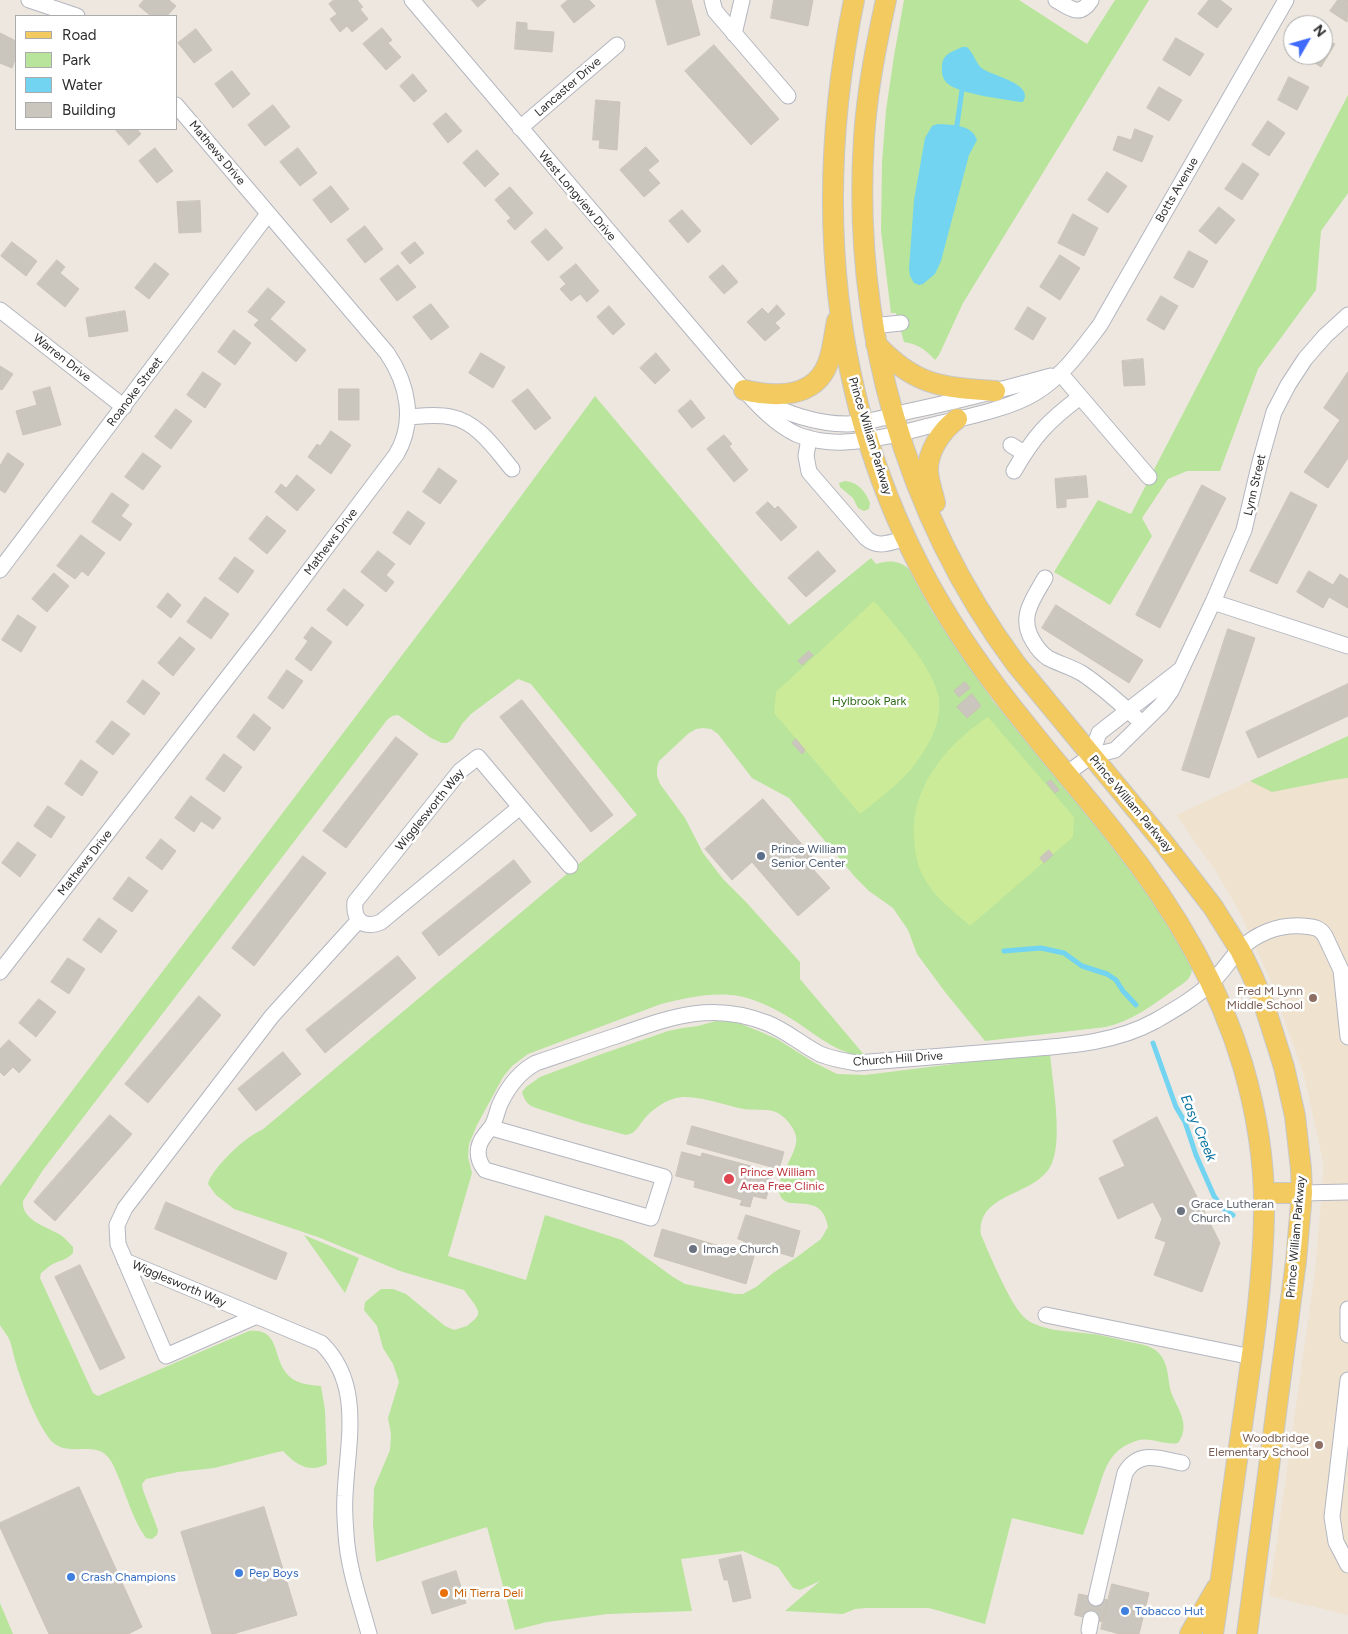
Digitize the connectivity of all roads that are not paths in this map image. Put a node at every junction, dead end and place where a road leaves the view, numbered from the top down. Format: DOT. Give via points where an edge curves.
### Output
graph roads {
  1 [pos="29,0"];
  2 [pos="412,0"];
  3 [pos="712,0"];
  4 [pos="742,0"];
  5 [pos="854,0"];
  6 [pos="886,0"];
  7 [pos="1056,0"];
  8 [pos="1091,0"];
  9 [pos="1286,0"];
  10 [pos="74,15"];
  11 [pos="734,34"];
  12 [pos="617,45"];
  13 [pos="788,96"];
  14 [pos="178,107"];
  15 [pos="520,128"];
  16 [pos="268,214"];
  17 [pos="839,309"];
  18 [pos="0,310"];
  19 [pos="1348,315"];
  20 [pos="901,323"];
  21 [pos="874,335"];
  22 [pos="1060,374"];
  23 [pos="744,390"];
  24 [pos="995,392"];
  25 [pos="1080,397"];
  26 [pos="124,407"];
  27 [pos="408,417"];
  28 [pos="957,419"];
  29 [pos="896,424"];
  30 [pos="866,431"];
  31 [pos="809,438"];
  32 [pos="512,469"];
  33 [pos="1014,471"];
  34 [pos="1149,477"];
  35 [pos="906,538"];
  36 [pos="943,544"];
  37 [pos="0,570"];
  38 [pos="1045,578"];
  39 [pos="1213,602"];
  40 [pos="1348,646"];
  41 [pos="1181,669"];
  42 [pos="1128,711"];
  43 [pos="1142,723"];
  44 [pos="1091,756"];
  45 [pos="1066,774"];
  46 [pos="520,807"];
  47 [pos="570,866"];
  48 [pos="359,920"];
  49 [pos="1240,950"];
  50 [pos="1344,970"];
  51 [pos="0,972"];
  52 [pos="1211,982"];
  53 [pos="1348,1037"];
  54 [pos="492,1128"];
  55 [pos="1348,1192"];
  56 [pos="1264,1193"];
  57 [pos="1302,1193"];
  58 [pos="125,1261"];
  59 [pos="1348,1309"];
  60 [pos="257,1316"];
  61 [pos="1046,1316"];
  62 [pos="1348,1335"];
  63 [pos="1252,1357"];
  64 [pos="1348,1380"];
  65 [pos="1182,1463"];
  66 [pos="1343,1548"];
  67 [pos="1348,1565"];
  68 [pos="1222,1576"];
  69 [pos="1096,1598"];
  70 [pos="1248,1632"];
  71 [pos="369,1634"];
  72 [pos="1190,1634"];
  73 [pos="1213,1634"];
  1 -- 10 [label="street"];
  2 -- 15 [label="street, West Longview Drive"];
  3 -- 11 [label="street" via="715,11"];
  4 -- 11 [label="street"];
  5 -- 17 [label="main road, Prince William Parkway" via="842,74 834,174 833,238"];
  6 -- 21 [label="main road, Prince William Parkway" via="870,80 863,166 864,252"];
  7 -- 8 [label="street" via="1074,10 1082,10"];
  9 -- 22 [label="street, Botts Avenue" via="1100,325"];
  11 -- 13 [label="street"];
  12 -- 15 [label="street, Lancaster Drive"];
  14 -- 16 [label="street, Mathews Drive"];
  15 -- 23 [label="street, West Longview Drive"];
  16 -- 26 [label="street, Roanoke Street"];
  16 -- 27 [label="street, Mathews Drive" via="387,353 401,379"];
  17 -- 23 [label="main road" via="828,362 812,384 778,395"];
  17 -- 30 [label="main road, Prince William Parkway"];
  18 -- 26 [label="street, Warren Drive"];
  19 -- 39 [label="street, Lynn Street" via="1305,359 1278,405 1244,530"];
  20 -- 21 [label="street"];
  21 -- 24 [label="main road" via="900,368 924,381"];
  21 -- 29 [label="main road, Prince William Parkway"];
  22 -- 24 [label="street"];
  22 -- 25 [label="street"];
  22 -- 28 [label="street, Botts Avenue" via="1034,393"];
  23 -- 30 [label="street, West Longview Drive" via="776,408 811,420 847,424"];
  23 -- 31 [label="street, West Longview Drive" via="773,419 795,434"];
  24 -- 29 [label="street"];
  25 -- 33 [label="street" via="1018,449"];
  25 -- 34 [label="street"];
  26 -- 37 [label="street, Roanoke Street"];
  27 -- 32 [label="street" via="450,416 463,421 481,433"];
  27 -- 51 [label="street, Mathews Drive" via="403,442 390,463 254,645"];
  28 -- 29 [label="street, Botts Avenue"];
  28 -- 36 [label="main road" via="940,436 928,463"];
  29 -- 30 [label="street, West Longview Drive"];
  29 -- 36 [label="main road, Prince William Parkway"];
  30 -- 31 [label="street, West Longview Drive" via="842,442"];
  30 -- 35 [label="main road, Prince William Parkway" via="879,473"];
  31 -- 35 [label="street" via="806,456 809,472 866,538 874,544"];
  35 -- 45 [label="main road, Prince William Parkway" via="927,581 958,630 1000,691"];
  36 -- 44 [label="main road, Prince William Parkway" via="976,606 999,640"];
  38 -- 42 [label="street" via="1028,610 1026,619 1031,639 1048,658 1086,676"];
  39 -- 40 [label="street"];
  39 -- 41 [label="street, Lynn Street"];
  41 -- 42 [label="street, Lynn Street"];
  41 -- 43 [label="street, Lynn Street" via="1171,692"];
  42 -- 43 [label="street"];
  42 -- 44 [label="street, Lynn Street" via="1100,733"];
  43 -- 44 [label="street, Lynn Street" via="1115,750"];
  44 -- 45 [label="street, Lynn Street"];
  44 -- 49 [label="main road, Prince William Parkway" via="1199,886"];
  45 -- 52 [label="main road, Prince William Parkway" via="1142,868"];
  46 -- 47 [label="street, Wigglesworth Way"];
  46 -- 48 [label="street" via="380,922 373,925"];
  46 -- 48 [label="street, Wigglesworth Way" via="478,757 460,771 356,902 354,910"];
  48 -- 58 [label="street, Wigglesworth Way" via="272,1016 125,1208 116,1231"];
  49 -- 50 [label="street, Church Hill Drive" via="1258,936 1281,927 1317,928 1326,936"];
  49 -- 52 [label="street, Church Hill Drive"];
  49 -- 57 [label="main road, Prince William Parkway" via="1263,1000 1284,1067 1295,1116"];
  50 -- 53 [label="street, Church Hill Drive"];
  52 -- 54 [label="street, Church Hill Drive" via="1189,1000 1152,1022 1108,1039 1052,1047 857,1063 838,1061 821,1054 768,1023 744,1016 720,1012 672,1017 527,1068 500,1103"];
  52 -- 56 [label="main road, Prince William Parkway" via="1229,1022 1244,1070 1256,1120"];
  54 -- 54 [label="street, Church Hill Drive" via="481,1140 478,1151 485,1170 651,1218 664,1177"];
  55 -- 57 [label="street"];
  56 -- 57 [label="main road"];
  56 -- 63 [label="main road, Prince William Parkway" via="1261,1272"];
  57 -- 70 [label="main road, Prince William Parkway"];
  58 -- 60 [label="street, Wigglesworth Way"];
  58 -- 60 [label="street" via="166,1356"];
  59 -- 62 [label="street"];
  60 -- 71 [label="street, Wigglesworth Way" via="321,1343 337,1363 345,1383 351,1424 344,1497 346,1534 351,1572"];
  61 -- 63 [label="street"];
  63 -- 68 [label="main road, Prince William Parkway"];
  64 -- 66 [label="street" via="1332,1517 1333,1530"];
  65 -- 69 [label="street" via="1146,1457 1133,1462 1125,1473"];
  66 -- 67 [label="street"];
  68 -- 72 [label="main road"];
  68 -- 73 [label="main road, Prince William Parkway"];
}
